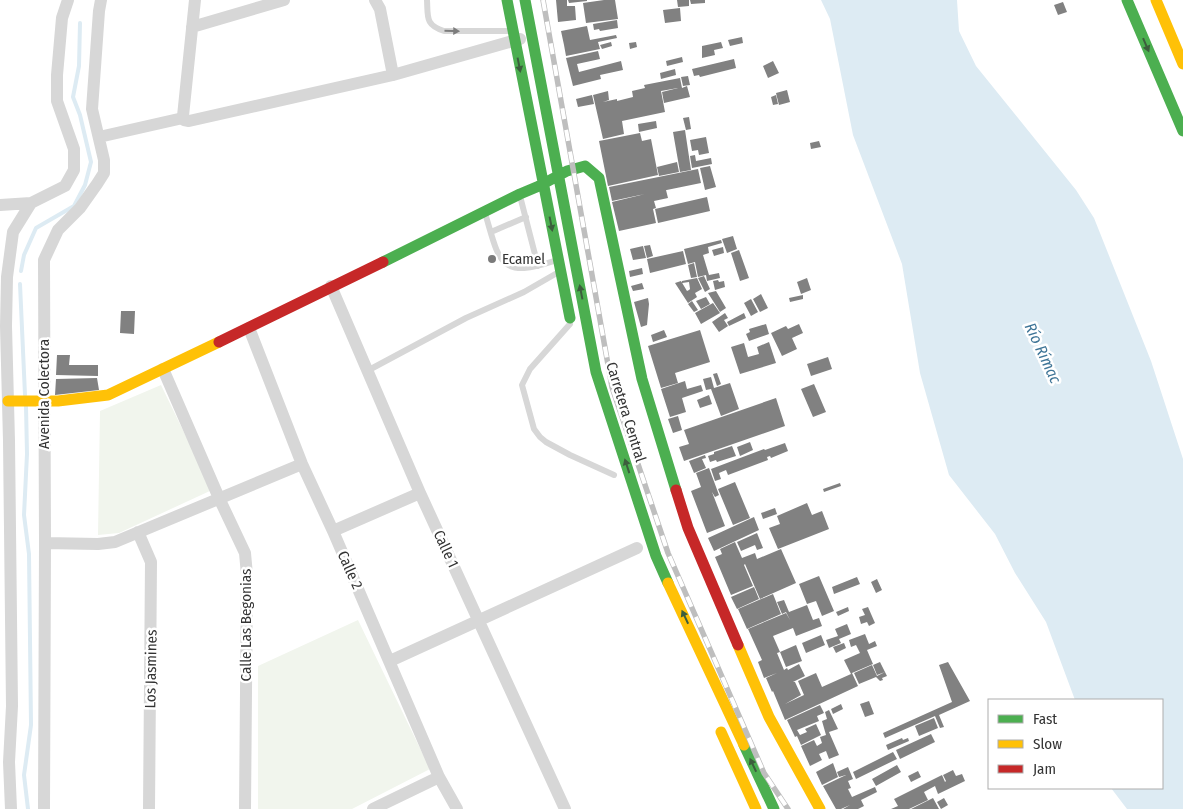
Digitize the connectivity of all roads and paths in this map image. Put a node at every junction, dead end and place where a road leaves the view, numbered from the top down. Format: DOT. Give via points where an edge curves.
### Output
graph roads {
  1 [pos="68,0"];
  2 [pos="101,0"];
  3 [pos="195,0"];
  4 [pos="284,0"];
  5 [pos="375,0"];
  6 [pos="427,0"];
  7 [pos="507,0"];
  8 [pos="526,0"];
  9 [pos="1127,0"];
  10 [pos="1156,0"];
  11 [pos="192,27"];
  12 [pos="514,36"];
  13 [pos="532,36"];
  14 [pos="1183,64"];
  15 [pos="393,75"];
  16 [pos="183,118"];
  17 [pos="1183,131"];
  18 [pos="99,137"];
  19 [pos="558,174"];
  20 [pos="543,185"];
  21 [pos="520,194"];
  22 [pos="31,203"];
  23 [pos="0,205"];
  24 [pos="485,213"];
  25 [pos="526,217"];
  26 [pos="490,232"];
  27 [pos="558,259"];
  28 [pos="538,266"];
  29 [pos="560,271"];
  30 [pos="331,286"];
  31 [pos="586,318"];
  32 [pos="249,328"];
  33 [pos="572,328"];
  34 [pos="3,342"];
  35 [pos="163,369"];
  36 [pos="367,371"];
  37 [pos="8,400"];
  38 [pos="44,403"];
  39 [pos="609,458"];
  40 [pos="302,464"];
  41 [pos="616,479"];
  42 [pos="420,493"];
  43 [pos="219,498"];
  44 [pos="646,526"];
  45 [pos="333,531"];
  46 [pos="138,532"];
  47 [pos="45,543"];
  48 [pos="637,544"];
  49 [pos="480,620"];
  50 [pos="390,661"];
  51 [pos="6,666"];
  52 [pos="718,725"];
  53 [pos="4,762"];
  54 [pos="438,777"];
  55 [pos="754,808"];
  56 [pos="11,809"];
  57 [pos="44,809"];
  58 [pos="149,809"];
  59 [pos="245,809"];
  60 [pos="373,809"];
  61 [pos="457,809"];
  62 [pos="565,809"];
  63 [pos="774,809"];
  64 [pos="820,809"];
  1 -- 22 [label="street" via="62,18 57,102 74,149 74,170 65,186"];
  2 -- 18 [label="street, Avenida Colectora" via="92,110"];
  3 -- 11 [label="street"];
  4 -- 11 [label="street"];
  5 -- 15 [label="street" via="380,9"];
  6 -- 12 [label="lane, one-way" via="429,22 435,28"];
  7 -- 12 [label="main road"];
  8 -- 13 [label="main road, Carretera Central"];
  9 -- 17 [label="main road, one-way"];
  10 -- 14 [label="main road"];
  11 -- 16 [label="street"];
  12 -- 13 [label="street"];
  12 -- 15 [label="street"];
  12 -- 20 [label="main road, one-way"];
  13 -- 19 [label="main road, Carretera Central"];
  15 -- 16 [label="street" via="189,121"];
  16 -- 18 [label="street"];
  18 -- 38 [label="street, Avenida Colectora" via="104,172 80,208 58,230 44,260"];
  19 -- 20 [label="main road"];
  31 -- 19 [label="main road, Carretera Central, one-way"];
  19 -- 64 [label="main road" via="585,166 599,178 642,379 688,528 769,717"];
  20 -- 21 [label="main road"];
  20 -- 27 [label="main road, one-way"];
  21 -- 24 [label="main road"];
  21 -- 25 [label="lane"];
  22 -- 23 [label="street"];
  22 -- 34 [label="street" via="13,232"];
  24 -- 26 [label="lane"];
  24 -- 30 [label="main road"];
  25 -- 26 [label="lane"];
  25 -- 28 [label="lane"];
  26 -- 28 [label="lane" via="500,259 507,266"];
  27 -- 28 [label="lane"];
  27 -- 29 [label="main road"];
  29 -- 33 [label="main road"];
  29 -- 36 [label="lane"];
  30 -- 32 [label="main road"];
  30 -- 36 [label="street, Calle 1"];
  31 -- 33 [label="lane"];
  44 -- 31 [label="main road, Carretera Central, one-way" via="596,372"];
  32 -- 35 [label="main road"];
  32 -- 40 [label="street, Calle 2"];
  33 -- 41 [label="lane" via="530,369 522,385 534,429 546,442"];
  34 -- 37 [label="street"];
  35 -- 38 [label="main road" via="108,395"];
  35 -- 43 [label="street, Calle Las Begonias"];
  36 -- 42 [label="street, Calle 1"];
  37 -- 38 [label="main road"];
  37 -- 51 [label="street"];
  38 -- 47 [label="street, Avenida Colectora"];
  39 -- 41 [label="main road, Carretera Central"];
  40 -- 43 [label="street"];
  40 -- 45 [label="street, Calle 2"];
  42 -- 45 [label="street"];
  42 -- 49 [label="street, Calle 1"];
  43 -- 46 [label="street"];
  43 -- 59 [label="street, Calle Las Begonias" via="245,553 247,575"];
  44 -- 48 [label="main road"];
  63 -- 44 [label="main road, Carretera Central, one-way" via="656,556"];
  45 -- 50 [label="street, Calle 2"];
  46 -- 47 [label="street" via="115,542"];
  46 -- 58 [label="street, Los Jasmines" via="151,562"];
  47 -- 57 [label="street, Avenida Colectora"];
  48 -- 49 [label="street"];
  49 -- 50 [label="street"];
  49 -- 62 [label="street, Calle 1"];
  50 -- 54 [label="street, Calle 2"];
  51 -- 53 [label="street" via="12,706"];
  52 -- 55 [label="main road"];
  53 -- 56 [label="street"];
  54 -- 60 [label="street"];
  54 -- 61 [label="street, Calle 2"];
}
